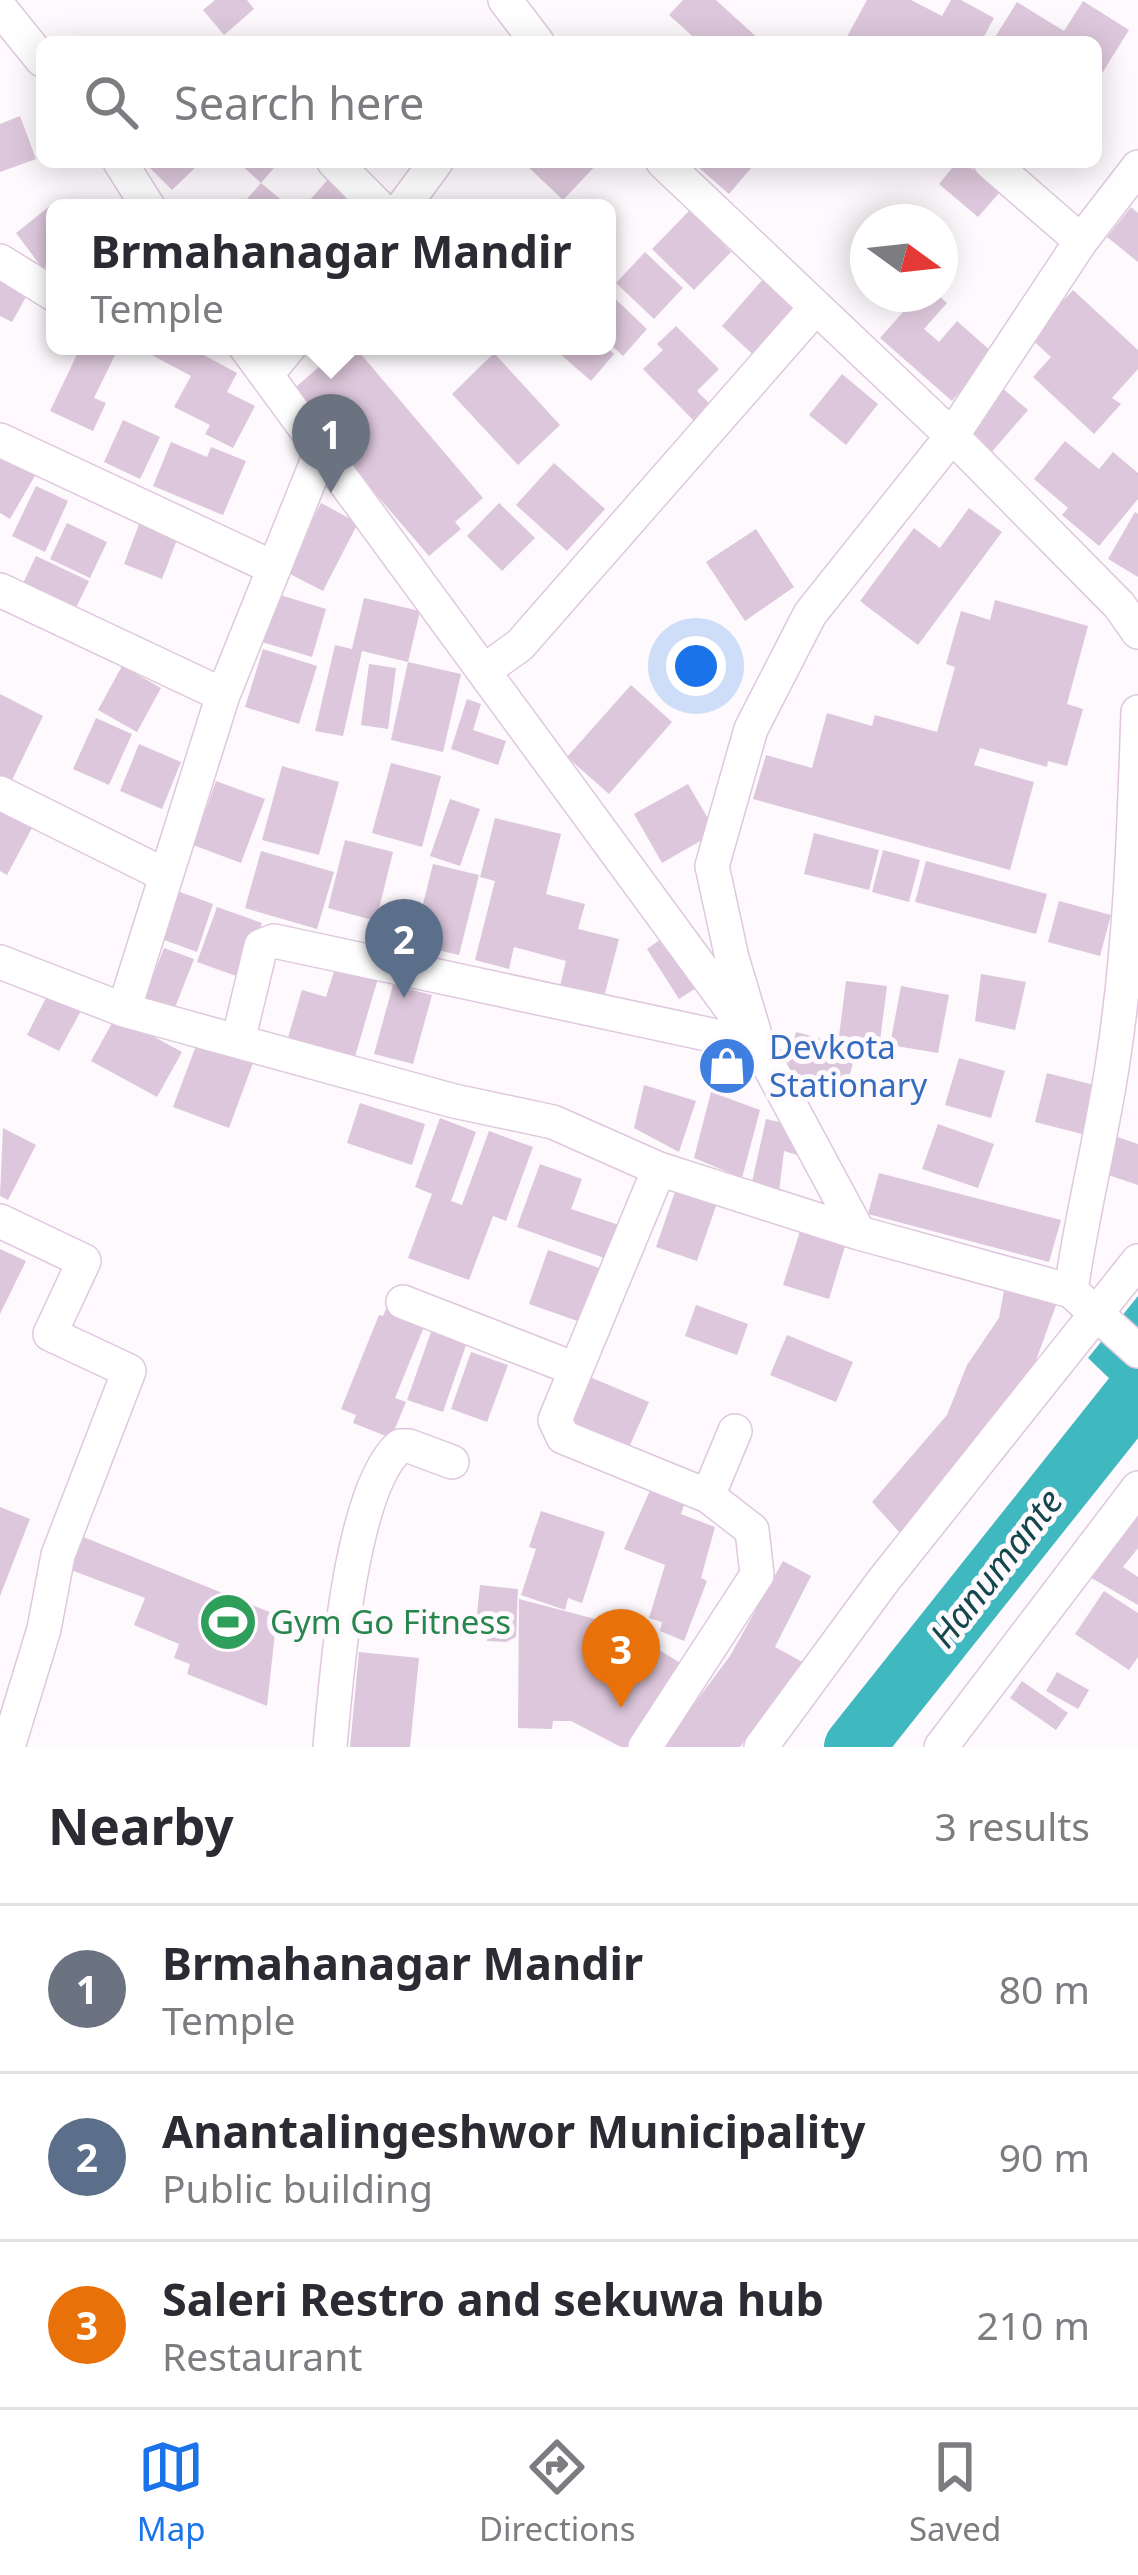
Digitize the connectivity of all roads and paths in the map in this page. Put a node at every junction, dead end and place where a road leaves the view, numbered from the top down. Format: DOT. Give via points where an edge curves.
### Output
graph roads {
  1 [pos="506,0"];
  2 [pos="0,8"];
  3 [pos="528,36"];
  4 [pos="36,53"];
  5 [pos="1138,167"];
  6 [pos="124,168"];
  7 [pos="340,168"];
  8 [pos="432,168"];
  9 [pos="669,168"];
  10 [pos="998,168"];
  11 [pos="143,199"];
  12 [pos="371,199"];
  13 [pos="409,199"];
  14 [pos="1081,241"];
  15 [pos="0,261"];
  16 [pos="46,289"];
  17 [pos="816,307"];
  18 [pos="252,355"];
  19 [pos="283,355"];
  20 [pos="267,374"];
  21 [pos="952,436"];
  22 [pos="0,440"];
  23 [pos="322,449"];
  24 [pos="272,567"];
  25 [pos="0,590"];
  26 [pos="1138,632"];
  27 [pos="484,671"];
  28 [pos="223,695"];
  29 [pos="1138,712"];
  30 [pos="0,793"];
  31 [pos="164,875"];
  32 [pos="0,962"];
  33 [pos="124,1010"];
  34 [pos="238,1041"];
  35 [pos="758,1046"];
  36 [pos="659,1168"];
  37 [pos="0,1221"];
  38 [pos="859,1233"];
  39 [pos="1138,1261"];
  40 [pos="404,1302"];
  41 [pos="1091,1308"];
  42 [pos="1138,1351"];
  43 [pos="575,1369"];
  44 [pos="735,1431"];
  45 [pos="452,1462"];
  46 [pos="1138,1488"];
  47 [pos="708,1496"];
  48 [pos="8,1747"];
  49 [pos="330,1747"];
  50 [pos="645,1747"];
  51 [pos="761,1747"];
  52 [pos="940,1747"];
  1 -- 3 [label="street"];
  2 -- 4 [label="street"];
  5 -- 14 [label="street"];
  6 -- 11 [label="street"];
  7 -- 12 [label="street"];
  8 -- 13 [label="street"];
  9 -- 17 [label="street"];
  10 -- 14 [label="street"];
  14 -- 21 [label="street"];
  15 -- 16 [label="street"];
  17 -- 21 [label="street"];
  17 -- 27 [label="street" via="560,602"];
  18 -- 20 [label="street"];
  19 -- 20 [label="street"];
  20 -- 23 [label="street"];
  21 -- 26 [label="street"];
  21 -- 35 [label="street" via="810,614 751,730 712,866"];
  22 -- 24 [label="street"];
  23 -- 24 [label="street"];
  23 -- 27 [label="street"];
  24 -- 28 [label="street"];
  25 -- 28 [label="street"];
  27 -- 35 [label="street"];
  28 -- 31 [label="street"];
  29 -- 41 [label="street" via="1114,1056 1083,1208"];
  30 -- 31 [label="street"];
  31 -- 33 [label="street"];
  32 -- 33 [label="street"];
  33 -- 34 [label="street"];
  34 -- 35 [label="street" via="262,946 274,941"];
  34 -- 36 [label="street" via="553,1122"];
  35 -- 38 [label="street"];
  36 -- 38 [label="street"];
  36 -- 43 [label="street"];
  37 -- 48 [label="street" via="84,1261 50,1334 128,1371 58,1555"];
  38 -- 41 [label="street"];
  39 -- 41 [label="street"];
  40 -- 43 [label="street"];
  41 -- 42 [label="street"];
  41 -- 51 [label="street"];
  43 -- 47 [label="street" via="555,1420 563,1437"];
  44 -- 47 [label="street"];
  45 -- 49 [label="street" via="400,1446 385,1465 341,1622"];
  46 -- 52 [label="street"];
  47 -- 50 [label="street" via="752,1531 757,1575"];
}
